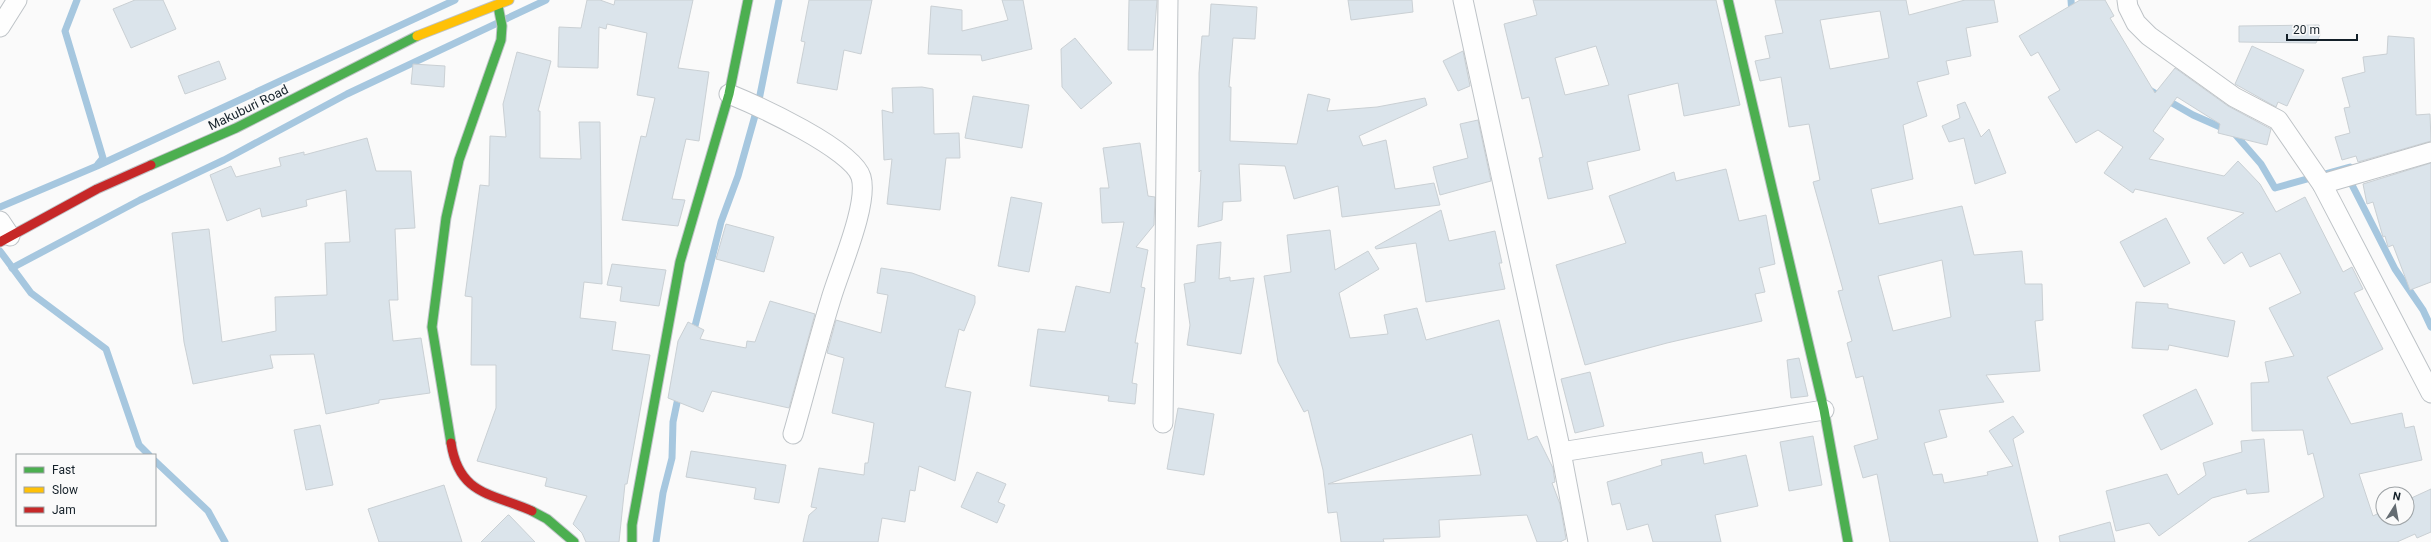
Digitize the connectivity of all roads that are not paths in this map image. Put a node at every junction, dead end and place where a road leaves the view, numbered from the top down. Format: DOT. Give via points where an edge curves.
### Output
graph roads {
  1 [pos="17,0"];
  2 [pos="509,0"];
  3 [pos="748,0"];
  4 [pos="1168,0"];
  5 [pos="1463,0"];
  6 [pos="1728,0"];
  7 [pos="2127,0"];
  8 [pos="498,6"];
  9 [pos="0,27"];
  10 [pos="729,94"];
  11 [pos="2431,152"];
  12 [pos="2322,184"];
  13 [pos="0,221"];
  14 [pos="5,239"];
  15 [pos="2431,393"];
  16 [pos="1824,410"];
  17 [pos="1163,423"];
  18 [pos="793,434"];
  19 [pos="1561,452"];
  20 [pos="574,542"];
  21 [pos="632,542"];
  22 [pos="1578,542"];
  23 [pos="1848,542"];
  1 -- 9 [label="street"];
  2 -- 8 [label="street, Makuburi Road"];
  3 -- 10 [label="street"];
  4 -- 17 [label="street"];
  5 -- 19 [label="street"];
  6 -- 16 [label="street"];
  7 -- 12 [label="street" via="2136,24 2149,36 2234,97 2278,120"];
  8 -- 14 [label="street, Makuburi Road" via="422,34 236,128 97,189"];
  8 -- 20 [label="street" via="502,26 501,40 484,82 459,160 446,218 432,327 454,462 463,481 473,488 544,517"];
  10 -- 18 [label="street" via="758,105 815,135 854,166 861,176 863,191 854,229 831,299"];
  10 -- 21 [label="street" via="680,262 632,525"];
  11 -- 12 [label="street"];
  12 -- 15 [label="street"];
  13 -- 14 [label="street"];
  16 -- 19 [label="street"];
  16 -- 23 [label="street"];
  19 -- 22 [label="street"];
}
